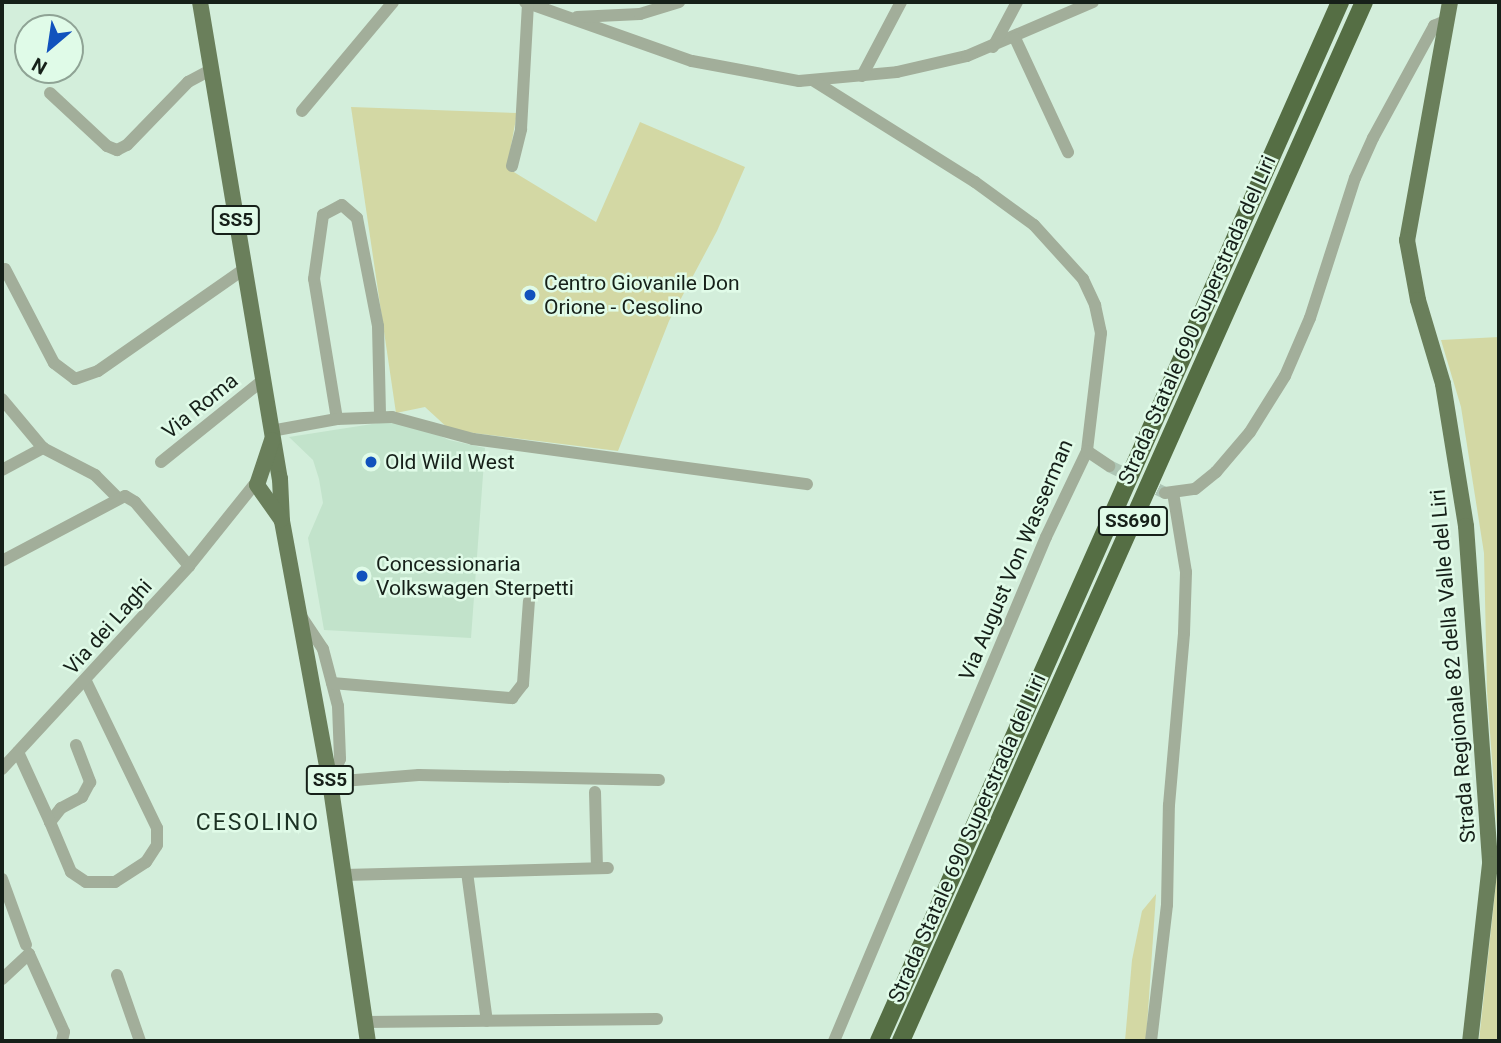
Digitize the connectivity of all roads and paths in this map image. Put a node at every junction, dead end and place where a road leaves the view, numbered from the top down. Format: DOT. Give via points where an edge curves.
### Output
graph roads {
  1 [pos="200,2"];
  2 [pos="393,2"];
  3 [pos="527,2"];
  4 [pos="679,2"];
  5 [pos="901,2"];
  6 [pos="1017,2"];
  7 [pos="1093,2"];
  8 [pos="1340,2"];
  9 [pos="1364,2"];
  10 [pos="1450,2"];
  11 [pos="574,18"];
  12 [pos="1447,20"];
  13 [pos="1015,38"];
  14 [pos="993,47"];
  15 [pos="211,70"];
  16 [pos="862,75"];
  17 [pos="814,81"];
  18 [pos="50,93"];
  19 [pos="302,111"];
  20 [pos="1068,152"];
  21 [pos="512,166"];
  22 [pos="5,269"];
  23 [pos="244,269"];
  24 [pos="263,380"];
  25 [pos="2,399"];
  26 [pos="380,417"];
  27 [pos="337,419"];
  28 [pos="272,434"];
  29 [pos="43,448"];
  30 [pos="1087,451"];
  31 [pos="161,462"];
  32 [pos="1109,466"];
  33 [pos="2,470"];
  34 [pos="268,484"];
  35 [pos="807,484"];
  36 [pos="117,497"];
  37 [pos="2,561"];
  38 [pos="189,566"];
  39 [pos="529,601"];
  40 [pos="299,613"];
  41 [pos="86,681"];
  42 [pos="332,683"];
  43 [pos="76,745"];
  44 [pos="18,752"];
  45 [pos="2,769"];
  46 [pos="659,780"];
  47 [pos="330,782"];
  48 [pos="595,792"];
  49 [pos="50,822"];
  50 [pos="467,872"];
  51 [pos="344,876"];
  52 [pos="2,879"];
  53 [pos="26,946"];
  54 [pos="117,975"];
  55 [pos="2,979"];
  56 [pos="657,1019"];
  57 [pos="487,1021"];
  58 [pos="365,1022"];
  59 [pos="62,1041"];
  60 [pos="140,1041"];
  61 [pos="368,1041"];
  62 [pos="834,1041"];
  63 [pos="879,1041"];
  64 [pos="901,1041"];
  65 [pos="1151,1041"];
  66 [pos="1470,1041"];
  1 -- 15 [label="main road, SS5"];
  2 -- 19 [label="street"];
  3 -- 11 [label="street"];
  3 -- 21 [label="street" via="521,129"];
  4 -- 11 [label="street" via="646,13"];
  5 -- 16 [label="street"];
  6 -- 14 [label="street"];
  7 -- 13 [label="street"];
  8 -- 63 [label="highway, Strada Statale 690 Superstrada del Liri / SS690"];
  9 -- 64 [label="highway, Strada Statale 690 Superstrada del Liri / SS690"];
  10 -- 12 [label="main road, Strada Regionale 82 della Valle del Liri"];
  11 -- 17 [label="street" via="701,63 784,80"];
  12 -- 65 [label="street" via="1434,26 1373,138 1285,376 1250,432 1216,472 1195,489 1169,493 1186,572 1184,633 1169,805 1167,905"];
  12 -- 66 [label="main road, Strada Regionale 82 della Valle del Liri" via="1407,240 1418,300 1443,384 1466,526 1490,864"];
  13 -- 14 [label="street"];
  13 -- 20 [label="street"];
  14 -- 16 [label="street" via="907,70"];
  15 -- 18 [label="street" via="188,82 117,150"];
  15 -- 23 [label="main road, SS5"];
  16 -- 17 [label="street"];
  17 -- 30 [label="street, Via August Von Wasserman" via="1006,203 1079,272 1095,305 1101,333"];
  22 -- 23 [label="street" via="54,363 75,379 98,371"];
  23 -- 24 [label="main road, SS5"];
  24 -- 28 [label="main road, SS5"];
  24 -- 31 [label="street, Via Roma"];
  25 -- 29 [label="street"];
  26 -- 27 [label="street"];
  26 -- 27 [label="street" via="376,316 355,214 339,205 323,215 314,279"];
  26 -- 35 [label="street" via="412,420 473,439"];
  27 -- 28 [label="street"];
  28 -- 34 [label="main road, SS5"];
  29 -- 33 [label="street"];
  29 -- 36 [label="street" via="99,478"];
  30 -- 32 [label="street"];
  30 -- 62 [label="street, Via August Von Wasserman" via="1046,537"];
  34 -- 38 [label="street, Via dei Laghi" via="239,507"];
  34 -- 40 [label="main road, SS5" via="282,521"];
  36 -- 37 [label="street"];
  36 -- 38 [label="street" via="135,502"];
  38 -- 41 [label="street, Via dei Laghi"];
  39 -- 42 [label="street" via="523,684 512,698"];
  40 -- 42 [label="street" via="321,645"];
  40 -- 47 [label="main road, SS5"];
  41 -- 44 [label="street, Via dei Laghi"];
  41 -- 49 [label="street" via="155,822 157,845 146,862 123,879 86,881 69,867"];
  42 -- 47 [label="street" via="341,750"];
  43 -- 49 [label="street" via="90,782 82,797 61,808"];
  44 -- 45 [label="street, Via dei Laghi"];
  44 -- 49 [label="street"];
  46 -- 47 [label="street" via="419,775"];
  47 -- 51 [label="main road, SS5"];
  48 -- 50 [label="street" via="602,868"];
  50 -- 51 [label="street"];
  50 -- 57 [label="street"];
  51 -- 58 [label="main road, SS5"];
  52 -- 53 [label="street"];
  54 -- 60 [label="street"];
  55 -- 59 [label="street" via="29,954 64,1032"];
  56 -- 57 [label="street"];
  57 -- 58 [label="street"];
  58 -- 61 [label="main road, SS5"];
}
